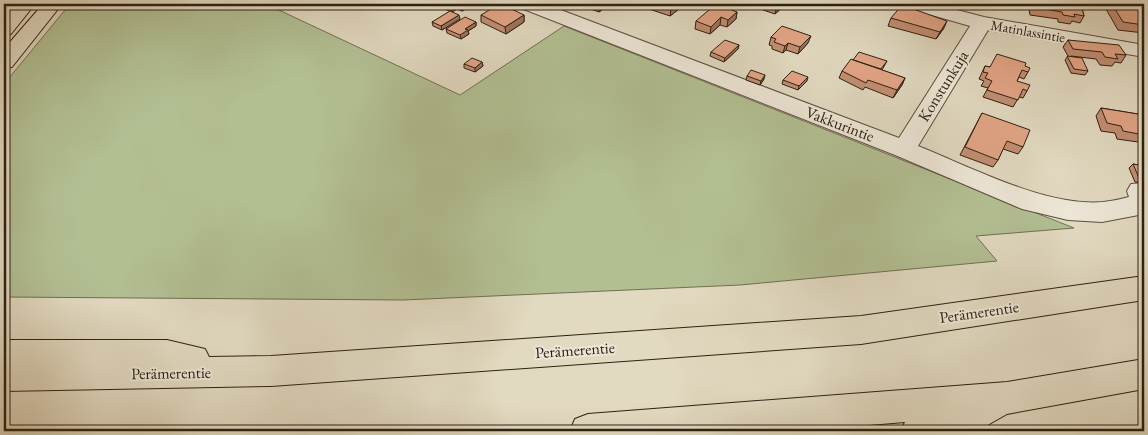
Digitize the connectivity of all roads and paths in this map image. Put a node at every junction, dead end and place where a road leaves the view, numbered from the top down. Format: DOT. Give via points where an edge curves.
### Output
graph roads {
  1 [pos="26,4"];
  2 [pos="53,4"];
  3 [pos="528,4"];
  4 [pos="914,4"];
  5 [pos="982,23"];
  6 [pos="4,30"];
  7 [pos="1144,51"];
  8 [pos="4,62"];
  9 [pos="904,149"];
  10 [pos="1140,191"];
  11 [pos="1144,288"];
  12 [pos="4,354"];
  13 [pos="271,371"];
  14 [pos="1144,374"];
  15 [pos="4,376"];
  16 [pos="1006,398"];
  17 [pos="588,431"];
  18 [pos="919,431"];
  1 -- 6 [label="main road"];
  2 -- 8 [label="main road"];
  3 -- 9 [label="street, Vakkurintie"];
  4 -- 5 [label="street, Matinlassintie"];
  5 -- 7 [label="street, Matinlassintie"];
  5 -- 9 [label="street, Konstunkuja"];
  9 -- 10 [label="street, Vakkurintie" via="1010,195 1068,210 1102,212 1137,208 1143,202"];
  11 -- 13 [label="main road, Perämerentie" via="861,330"];
  12 -- 13 [label="main road" via="167,354"];
  13 -- 15 [label="main road, Perämerentie"];
  14 -- 16 [label="main road"];
  16 -- 17 [label="main road"];
  16 -- 18 [label="main road" via="949,427"];
}
